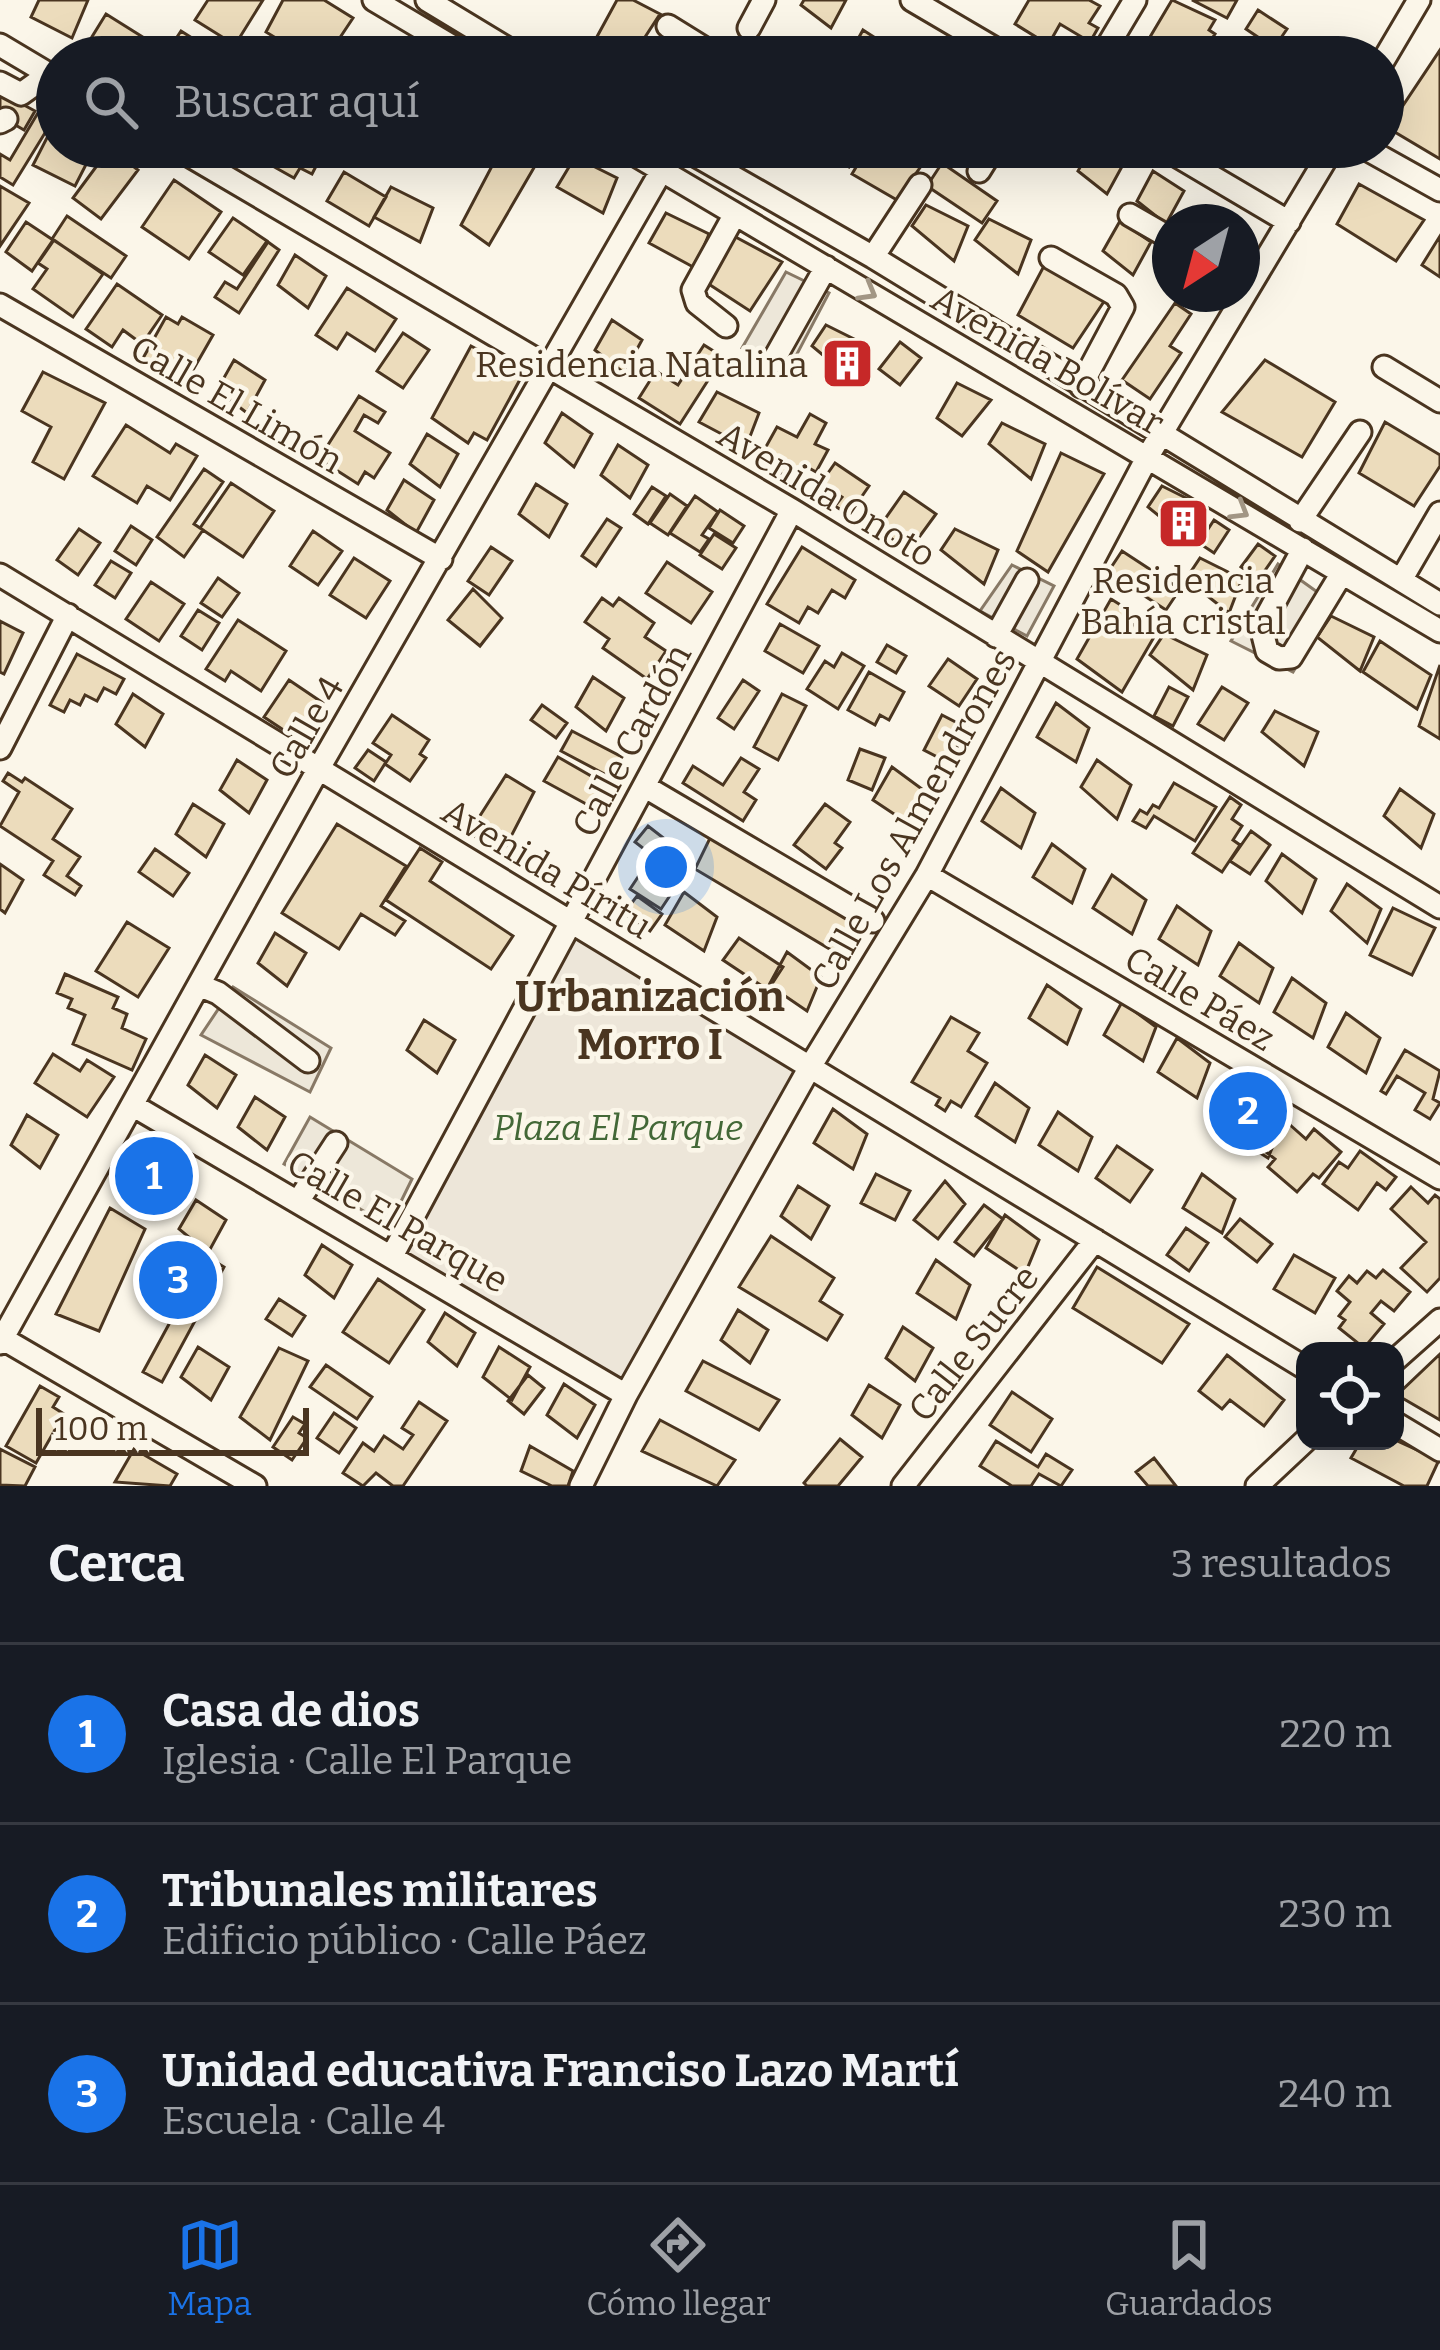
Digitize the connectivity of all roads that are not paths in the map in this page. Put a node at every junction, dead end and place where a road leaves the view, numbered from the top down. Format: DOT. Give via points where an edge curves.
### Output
graph roads {
  1 [pos="374,0"];
  2 [pos="764,0"];
  3 [pos="912,0"];
  4 [pos="1135,0"];
  5 [pos="1415,1"];
  6 [pos="438,3"];
  7 [pos="668,26"];
  8 [pos="748,28"];
  9 [pos="435,36"];
  10 [pos="489,36"];
  11 [pos="684,36"];
  12 [pos="973,36"];
  13 [pos="1114,36"];
  14 [pos="1397,36"];
  15 [pos="0,45"];
  16 [pos="36,66"];
  17 [pos="36,87"];
  18 [pos="6,102"];
  19 [pos="211,168"];
  20 [pos="657,168"];
  21 [pos="664,168"];
  22 [pos="715,168"];
  23 [pos="981,168"];
  24 [pos="1198,168"];
  25 [pos="1321,168"];
  26 [pos="1401,168"];
  27 [pos="662,171"];
  28 [pos="979,171"];
  29 [pos="920,185"];
  30 [pos="1440,190"];
  31 [pos="735,214"];
  32 [pos="1130,214"];
  33 [pos="1289,222"];
  34 [pos="1152,227"];
  35 [pos="873,257"];
  36 [pos="1051,258"];
  37 [pos="1260,263"];
  38 [pos="826,267"];
  39 [pos="0,305"];
  40 [pos="1230,312"];
  41 [pos="726,326"];
  42 [pos="772,363"];
  43 [pos="551,367"];
  44 [pos="1384,367"];
  45 [pos="1081,386"];
  46 [pos="1440,401"];
  47 [pos="1360,432"];
  48 [pos="1161,436"];
  49 [pos="1148,457"];
  50 [pos="792,510"];
  51 [pos="1440,513"];
  52 [pos="1300,521"];
  53 [pos="1303,549"];
  54 [pos="441,560"];
  55 [pos="1342,573"];
  56 [pos="0,575"];
  57 [pos="1027,580"];
  58 [pos="1401,580"];
  59 [pos="1440,604"];
  60 [pos="68,615"];
  61 [pos="1440,631"];
  62 [pos="996,635"];
  63 [pos="1039,662"];
  64 [pos="0,748"];
  65 [pos="319,768"];
  66 [pos="644,785"];
  67 [pos="927,875"];
  68 [pos="1440,907"];
  69 [pos="873,921"];
  70 [pos="572,922"];
  71 [pos="201,986"];
  72 [pos="308,1061"];
  73 [pos="810,1066"];
  74 [pos="134,1106"];
  75 [pos="336,1143"];
  76 [pos="1440,1178"];
  77 [pos="299,1200"];
  78 [pos="1095,1240"];
  79 [pos="393,1254"];
  80 [pos="1440,1320"];
  81 [pos="1,1339"];
  82 [pos="1404,1352"];
  83 [pos="1296,1363"];
  84 [pos="626,1395"];
  85 [pos="1404,1428"];
  86 [pos="1296,1449"];
  87 [pos="1440,1450"];
  88 [pos="255,1486"];
  89 [pos="581,1486"];
  90 [pos="903,1486"];
  91 [pos="1257,1486"];
  1 -- 9 [label="street"];
  2 -- 8 [label="street"];
  3 -- 12 [label="street"];
  4 -- 13 [label="street"];
  5 -- 14 [label="street"];
  6 -- 10 [label="street"];
  7 -- 11 [label="street"];
  15 -- 16 [label="street"];
  17 -- 18 [label="street"];
  19 -- 43 [label="street, Avenida Onoto"];
  20 -- 27 [label="street, Avenida Bolívar"];
  21 -- 27 [label="street, Calle 4"];
  22 -- 35 [label="street, Avenida Bolívar"];
  23 -- 28 [label="street"];
  24 -- 33 [label="street"];
  25 -- 33 [label="street, Calle Los Almendrones"];
  26 -- 30 [label="street"];
  27 -- 31 [label="street, Avenida Bolívar"];
  27 -- 43 [label="street, Calle 4"];
  29 -- 35 [label="street"];
  31 -- 38 [label="street, Avenida Bolívar"];
  31 -- 41 [label="street" via="693,290"];
  32 -- 34 [label="street"];
  33 -- 37 [label="street, Calle Los Almendrones"];
  35 -- 45 [label="street, Avenida Bolívar"];
  36 -- 45 [label="street" via="1123,307"];
  38 -- 42 [label="street"];
  38 -- 49 [label="street, Avenida Bolívar, one-way"];
  39 -- 54 [label="street, Calle El Limón"];
  40 -- 48 [label="street, Calle Los Almendrones"];
  43 -- 50 [label="street, Avenida Onoto"];
  43 -- 54 [label="street, Calle 4"];
  44 -- 46 [label="street"];
  45 -- 48 [label="street, Avenida Bolívar"];
  47 -- 52 [label="street"];
  48 -- 49 [label="street, Calle Los Almendrones"];
  48 -- 52 [label="street, Avenida Bolívar"];
  49 -- 53 [label="street, Avenida Bolívar, one-way"];
  49 -- 63 [label="street, Calle Los Almendrones"];
  50 -- 62 [label="street, Avenida Onoto"];
  50 -- 66 [label="street, Calle Cardón"];
  51 -- 58 [label="street"];
  52 -- 58 [label="street, Avenida Bolívar"];
  53 -- 55 [label="street, Avenida Bolívar"];
  53 -- 55 [label="street" via="1261,626 1267,651 1292,656"];
  54 -- 65 [label="street, Calle 4"];
  55 -- 61 [label="street, Avenida Bolívar"];
  56 -- 60 [label="street, Avenida Píritu"];
  57 -- 62 [label="street"];
  58 -- 59 [label="street, Avenida Bolívar"];
  60 -- 64 [label="street"];
  60 -- 65 [label="street, Avenida Píritu"];
  62 -- 63 [label="street, Avenida Onoto"];
  63 -- 67 [label="street, Calle Los Almendrones"];
  63 -- 68 [label="street, Avenida Onoto"];
  65 -- 70 [label="street, Avenida Píritu"];
  65 -- 71 [label="street, Calle 4"];
  66 -- 69 [label="street"];
  66 -- 70 [label="street, Calle Cardón"];
  67 -- 73 [label="street, Calle Los Almendrones"];
  67 -- 76 [label="street, Calle Páez"];
  70 -- 73 [label="street, Avenida Píritu"];
  70 -- 79 [label="street, Calle Cardón"];
  71 -- 72 [label="street"];
  71 -- 74 [label="street, Calle 4"];
  73 -- 78 [label="street, Avenida Píritu"];
  73 -- 84 [label="street, Calle Los Almendrones"];
  74 -- 77 [label="street, Calle El Parque"];
  74 -- 81 [label="street, Calle 4"];
  75 -- 77 [label="street"];
  77 -- 79 [label="street, Calle El Parque"];
  78 -- 83 [label="street, Avenida Píritu"];
  78 -- 90 [label="street, Calle Sucre"];
  79 -- 84 [label="street, Calle El Parque"];
  80 -- 82 [label="street"];
  81 -- 88 [label="street"];
  84 -- 89 [label="street, Calle Los Almendrones"];
  85 -- 87 [label="street"];
  86 -- 91 [label="street"];
}
